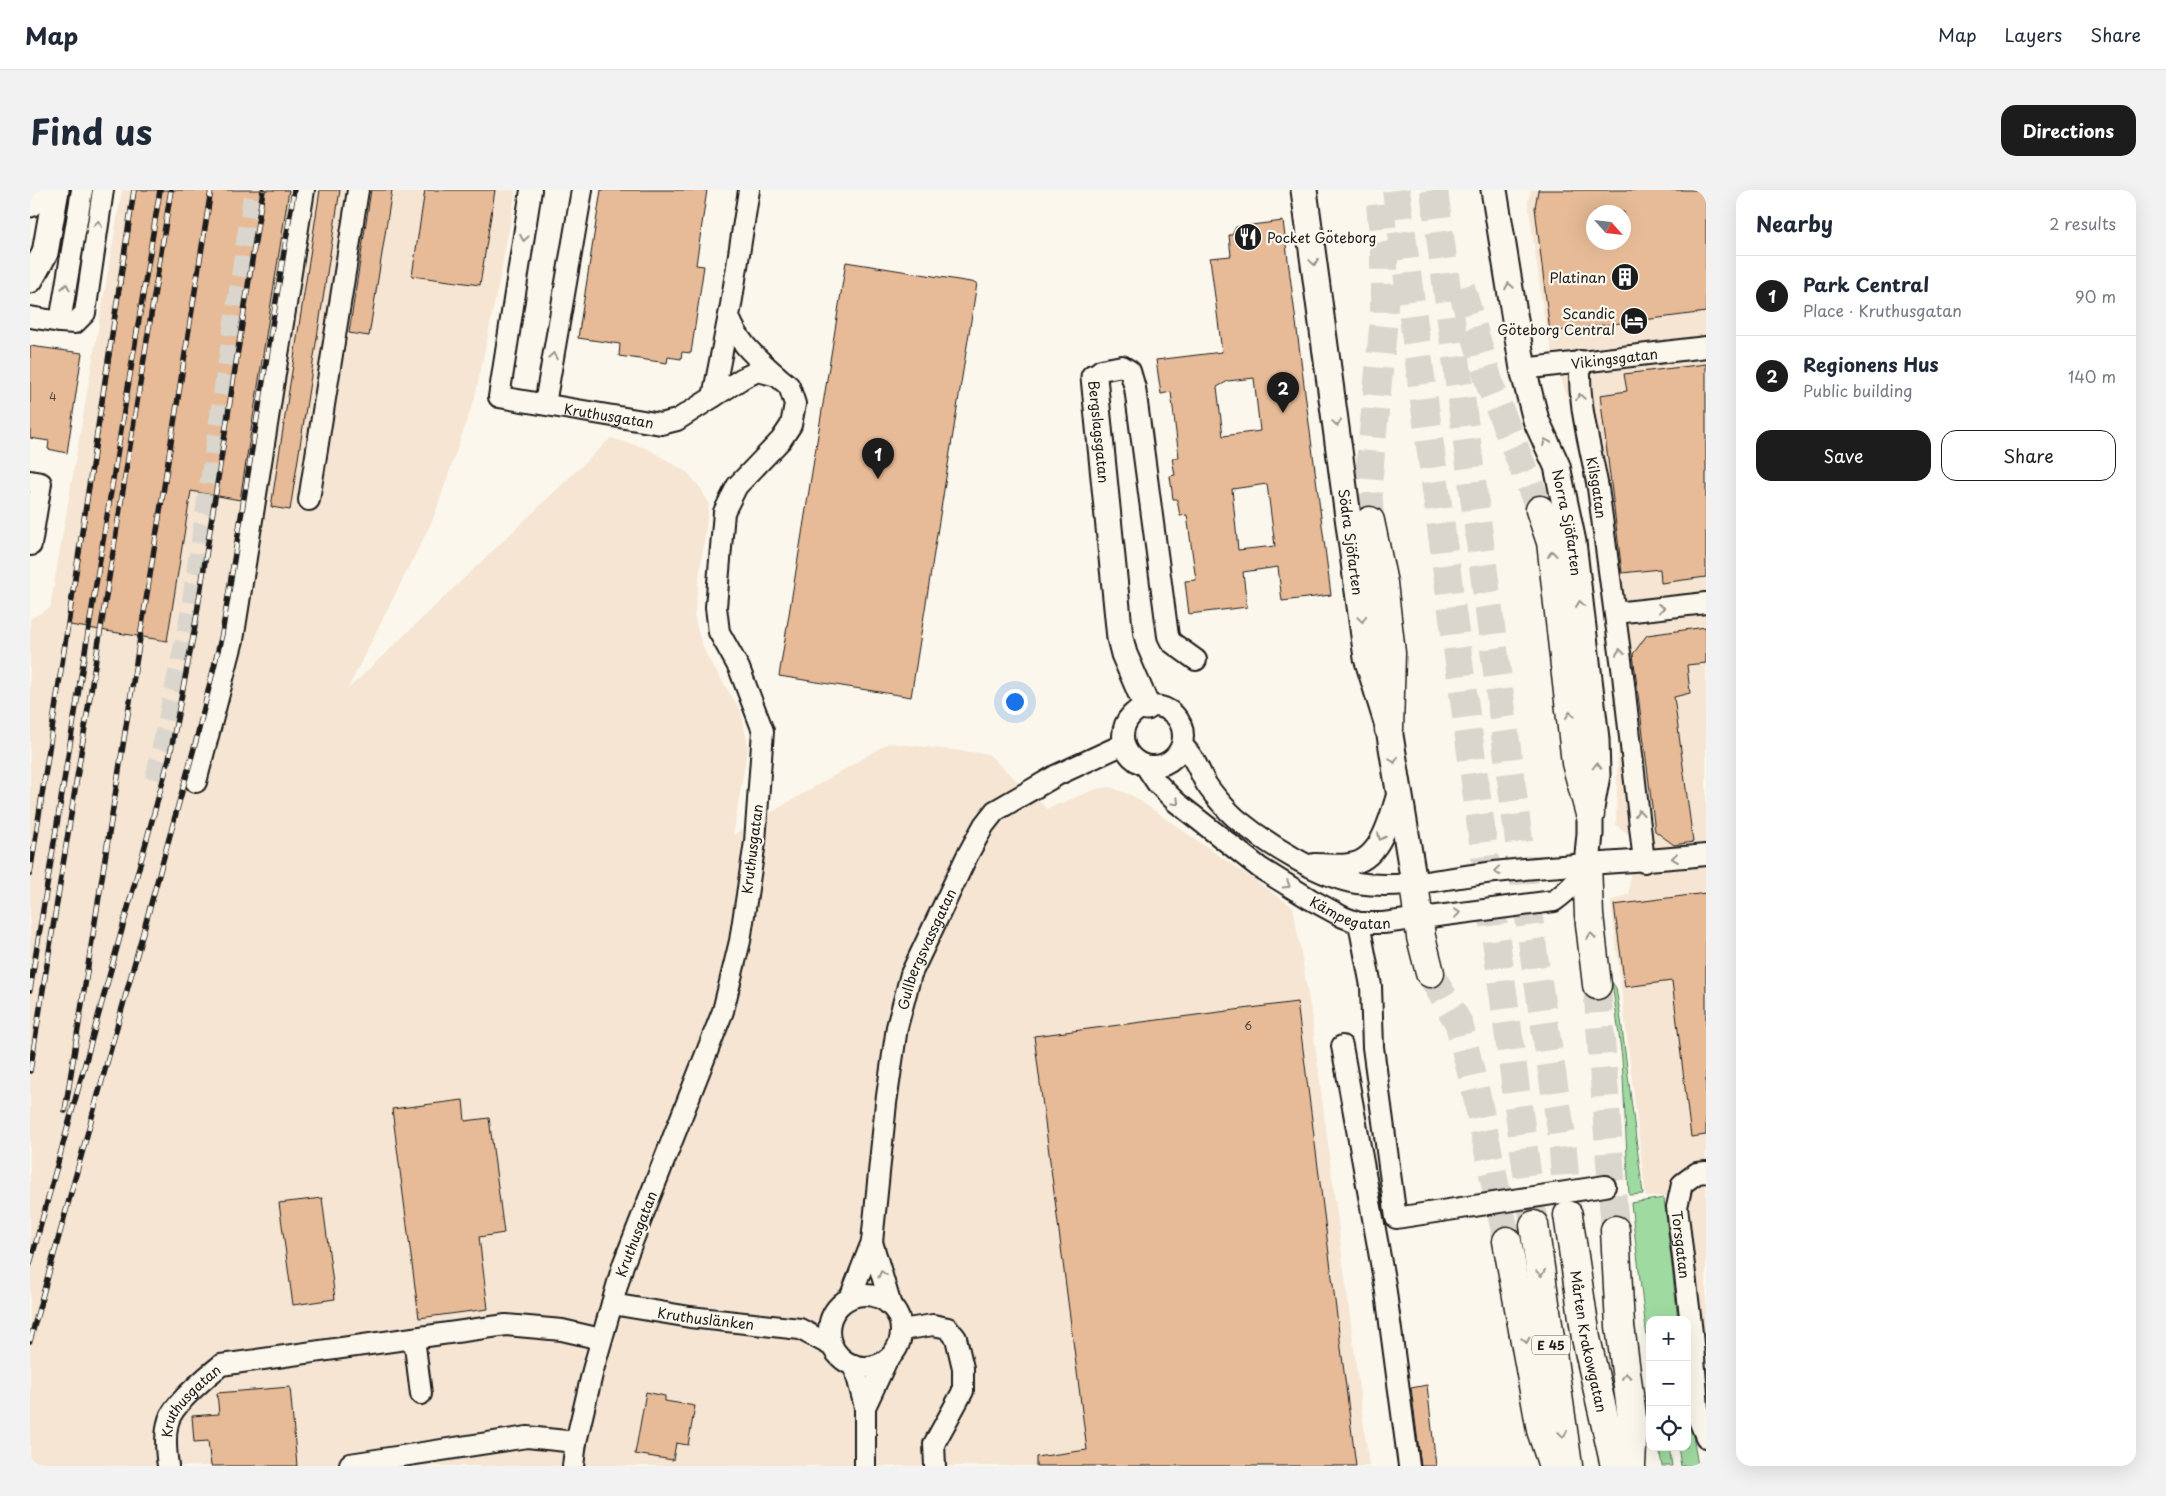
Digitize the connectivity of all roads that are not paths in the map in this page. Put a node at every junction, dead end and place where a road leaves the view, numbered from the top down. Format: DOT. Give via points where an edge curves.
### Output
graph roads {
  1 [pos="34,190"];
  2 [pos="56,190"];
  3 [pos="82,190"];
  4 [pos="103,190"];
  5 [pos="304,190"];
  6 [pos="358,190"];
  7 [pos="531,190"];
  8 [pos="582,190"];
  9 [pos="749,190"];
  10 [pos="1494,190"];
  11 [pos="1503,190"];
  12 [pos="1303,192"];
  13 [pos="30,204"];
  14 [pos="1497,215"];
  15 [pos="30,280"];
  16 [pos="30,317"];
  17 [pos="729,317"];
  18 [pos="60,322"];
  19 [pos="1706,347"];
  20 [pos="1580,361"];
  21 [pos="1522,369"];
  22 [pos="777,376"];
  23 [pos="1094,377"];
  24 [pos="713,397"];
  25 [pos="545,404"];
  26 [pos="30,481"];
  27 [pos="309,500"];
  28 [pos="1540,510"];
  29 [pos="1370,521"];
  30 [pos="31,546"];
  31 [pos="1706,603"];
  32 [pos="1615,613"];
  33 [pos="1196,660"];
  34 [pos="1147,707"];
  35 [pos="1389,729"];
  36 [pos="1124,744"];
  37 [pos="1182,745"];
  38 [pos="1145,765"];
  39 [pos="196,782"];
  40 [pos="1398,792"];
  41 [pos="1590,814"];
  42 [pos="1706,855"];
  43 [pos="1644,862"];
  44 [pos="1304,863"];
  45 [pos="1587,864"];
  46 [pos="1414,883"];
  47 [pos="1419,918"];
  48 [pos="1359,923"];
  49 [pos="1430,974"];
  50 [pos="1597,985"];
  51 [pos="1342,1046"];
  52 [pos="1706,1172"];
  53 [pos="1605,1186"];
  54 [pos="1568,1215"];
  55 [pos="1534,1225"];
  56 [pos="1615,1230"];
  57 [pos="1507,1241"];
  58 [pos="872,1242"];
  59 [pos="850,1298"];
  60 [pos="612,1304"];
  61 [pos="891,1306"];
  62 [pos="834,1313"];
  63 [pos="800,1329"];
  64 [pos="901,1330"];
  65 [pos="414,1338"];
  66 [pos="601,1338"];
  67 [pos="1586,1338"];
  68 [pos="832,1346"];
  69 [pos="887,1360"];
  70 [pos="854,1365"];
  71 [pos="421,1394"];
  72 [pos="865,1407"];
  73 [pos="1706,1437"];
  74 [pos="576,1442"];
  75 [pos="350,1464"];
  76 [pos="168,1466"];
  77 [pos="573,1466"];
  78 [pos="865,1466"];
  79 [pos="935,1466"];
  80 [pos="1409,1466"];
  81 [pos="1553,1466"];
  82 [pos="1568,1466"];
  83 [pos="1595,1466"];
  84 [pos="1615,1466"];
  85 [pos="1631,1466"];
  1 -- 13 [label="main road"];
  2 -- 15 [label="main road" via="45,253"];
  18 -- 3 [label="street, one-way"];
  18 -- 4 [label="street, one-way" via="75,323 85,313"];
  5 -- 39 [label="street" via="232,640"];
  6 -- 27 [label="street"];
  7 -- 25 [label="street, Kruthusgatan, one-way" via="499,397"];
  25 -- 8 [label="street, one-way"];
  9 -- 17 [label="street"];
  10 -- 14 [label="main road, Norra Sjöfarten"];
  11 -- 14 [label="main road"];
  12 -- 35 [label="main road, Södra Sjöfarten, one-way" via="1368,658"];
  21 -- 14 [label="main road, Norra Sjöfarten, one-way"];
  16 -- 18 [label="street"];
  17 -- 22 [label="street, Kruthusgatan" via="736,336"];
  17 -- 24 [label="street"];
  19 -- 20 [label="street, Vikingsgatan"];
  20 -- 21 [label="street, Vikingsgatan"];
  32 -- 20 [label="street, Kilsgatan, one-way" via="1598,488 1585,433 1579,388"];
  41 -- 21 [label="main road, Norra Sjöfarten, one-way" via="1597,775 1596,739 1573,542 1557,466 1536,420"];
  22 -- 24 [label="street, Kruthusgatan" via="758,371"];
  22 -- 60 [label="street, Kruthusgatan" via="789,386 795,404 791,425 781,440 736,486 724,512 716,607 719,632 739,668 763,731 755,842 740,941 723,1011 623,1265"];
  23 -- 33 [label="street, Bergslagsgatan" via="1101,370 1122,366 1130,372 1137,398 1168,636 1171,642"];
  23 -- 34 [label="main road, Bergslagsgatan" via="1120,638"];
  24 -- 25 [label="street, Kruthusgatan" via="677,420 661,424"];
  26 -- 30 [label="street" via="41,483"];
  41 -- 28 [label="highway, one-way" via="1576,763 1551,542"];
  29 -- 35 [label="highway" via="1383,583 1391,653"];
  32 -- 31 [label="street, one-way"];
  43 -- 32 [label="street, Kilsgatan, one-way"];
  34 -- 36 [label="street" via="1128,721"];
  34 -- 37 [label="street" via="1168,710 1178,719 1183,731"];
  35 -- 40 [label="main road, Södra Sjöfarten, one-way"];
  36 -- 38 [label="street" via="1130,755"];
  36 -- 58 [label="street, Gullbergsvassgatan" via="1057,775 995,811 968,856 911,974 897,1027"];
  37 -- 38 [label="street" via="1170,761 1157,766"];
  37 -- 44 [label="street, Kämpegatan" via="1195,758 1204,781 1236,819"];
  38 -- 48 [label="street, Kämpegatan, one-way" via="1176,802 1246,858 1310,899"];
  40 -- 44 [label="street, one-way" via="1388,824 1369,856 1351,864"];
  40 -- 46 [label="main road, Södra Sjöfarten"];
  41 -- 45 [label="main road, Norra Sjöfarten"];
  42 -- 43 [label="street, Kämpegatan, one-way"];
  43 -- 45 [label="street, Kämpegatan"];
  44 -- 46 [label="street, Kämpegatan" via="1325,874 1355,883 1390,886"];
  45 -- 46 [label="street, Kämpegatan, one-way" via="1496,871"];
  47 -- 45 [label="street, Kämpegatan, one-way" via="1554,901 1573,886"];
  50 -- 45 [label="highway, one-way"];
  46 -- 47 [label="highway"];
  47 -- 48 [label="street, Kämpegatan" via="1383,924"];
  47 -- 49 [label="highway"];
  48 -- 53 [label="street" via="1371,986 1373,1047 1396,1218"];
  51 -- 80 [label="street" via="1385,1285"];
  52 -- 73 [label="street, Torsgatan" via="1696,1173 1682,1184 1677,1207 1699,1420"];
  54 -- 67 [label="highway, Mårten Krakowgatan / E 45"];
  55 -- 82 [label="highway, E 45, one-way"];
  85 -- 56 [label="highway, one-way" via="1633,1425 1620,1326"];
  57 -- 81 [label="highway, one-way" via="1541,1430"];
  58 -- 59 [label="street, Gullbergsvassgatan"];
  61 -- 58 [label="street, Gullbergsvassgatan, one-way"];
  59 -- 61 [label="street" via="872,1295"];
  59 -- 62 [label="street, Gullbergsvassgatan"];
  60 -- 63 [label="street, Kruthuslänken" via="690,1317"];
  60 -- 66 [label="street, Kruthusgatan"];
  61 -- 64 [label="street, Gullbergsvassgatan"];
  62 -- 63 [label="street"];
  62 -- 68 [label="street" via="829,1329"];
  63 -- 68 [label="street, Kruthuslänken"];
  64 -- 69 [label="street" via="898,1346"];
  64 -- 79 [label="street" via="934,1325 948,1328 956,1338 963,1368 963,1391 934,1444"];
  65 -- 66 [label="street, Kruthusgatan" via="506,1325 562,1330"];
  65 -- 71 [label="street"];
  65 -- 76 [label="street, Kruthusgatan" via="221,1365 200,1382 170,1415 166,1444"];
  66 -- 74 [label="street, Kruthusgatan"];
  67 -- 83 [label="highway"];
  67 -- 84 [label="highway, Mårten Krakowgatan / E 45"];
  68 -- 70 [label="street" via="839,1356"];
  69 -- 70 [label="street" via="871,1366"];
  69 -- 72 [label="street"];
  70 -- 72 [label="street"];
  72 -- 78 [label="street"];
  74 -- 75 [label="street" via="527,1437"];
  74 -- 77 [label="street, Kruthusgatan"];
}
